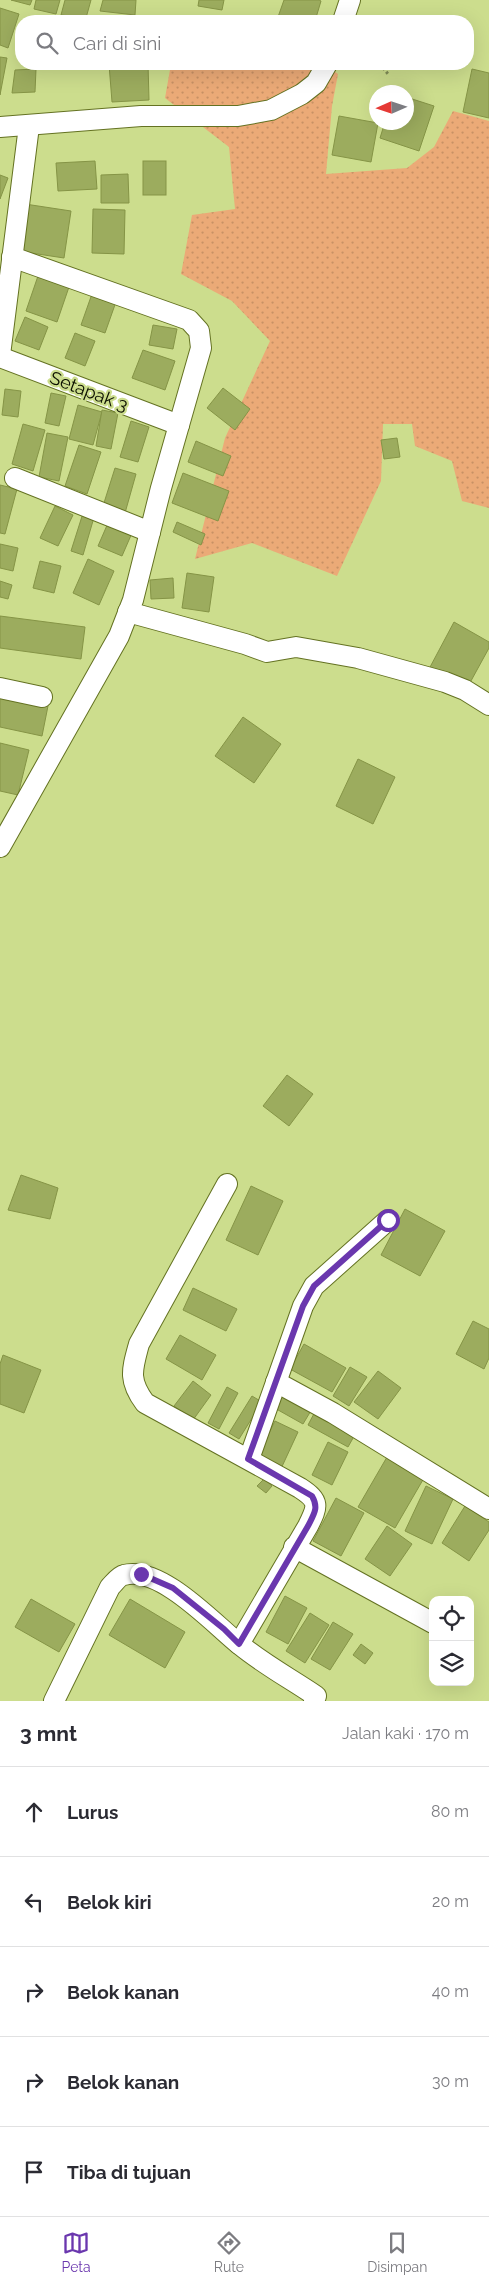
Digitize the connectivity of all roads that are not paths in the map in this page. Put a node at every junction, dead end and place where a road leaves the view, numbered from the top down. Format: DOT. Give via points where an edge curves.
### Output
graph roads {
  1 [pos="350,0"];
  2 [pos="345,15"];
  3 [pos="324,70"];
  4 [pos="29,126"];
  5 [pos="0,127"];
  6 [pos="12,257"];
  7 [pos="0,356"];
  8 [pos="179,425"];
  9 [pos="15,478"];
  10 [pos="150,532"];
  11 [pos="128,612"];
  12 [pos="0,688"];
  13 [pos="42,697"];
  14 [pos="489,705"];
  15 [pos="0,847"];
  16 [pos="227,1184"];
  17 [pos="388,1220"];
  18 [pos="276,1382"];
  19 [pos="248,1459"];
  20 [pos="489,1509"];
  21 [pos="294,1547"];
  22 [pos="429,1621"];
  23 [pos="239,1644"];
  24 [pos="318,1699"];
  25 [pos="54,1701"];
  1 -- 2 [label="street"];
  3 -- 4 [label="street" via="316,83 302,94 271,110 238,116 142,116"];
  4 -- 5 [label="street"];
  4 -- 6 [label="street"];
  6 -- 7 [label="street"];
  6 -- 8 [label="street" via="189,320 199,331 201,348"];
  7 -- 8 [label="street, Setapak 3"];
  8 -- 10 [label="street"];
  9 -- 10 [label="street"];
  10 -- 11 [label="street"];
  11 -- 14 [label="street" via="267,652 296,647 358,658 445,682"];
  11 -- 15 [label="street" via="100,672"];
  12 -- 13 [label="street"];
  16 -- 19 [label="street" via="138,1344 131,1373 135,1390 145,1403"];
  17 -- 18 [label="street" via="314,1286 303,1306"];
  18 -- 19 [label="street"];
  18 -- 20 [label="street" via="333,1413"];
  19 -- 21 [label="street" via="312,1496 316,1511"];
  21 -- 22 [label="street"];
  21 -- 23 [label="street"];
  23 -- 24 [label="street"];
  23 -- 25 [label="street" via="173,1588 141,1574 122,1575 110,1587"];
}
